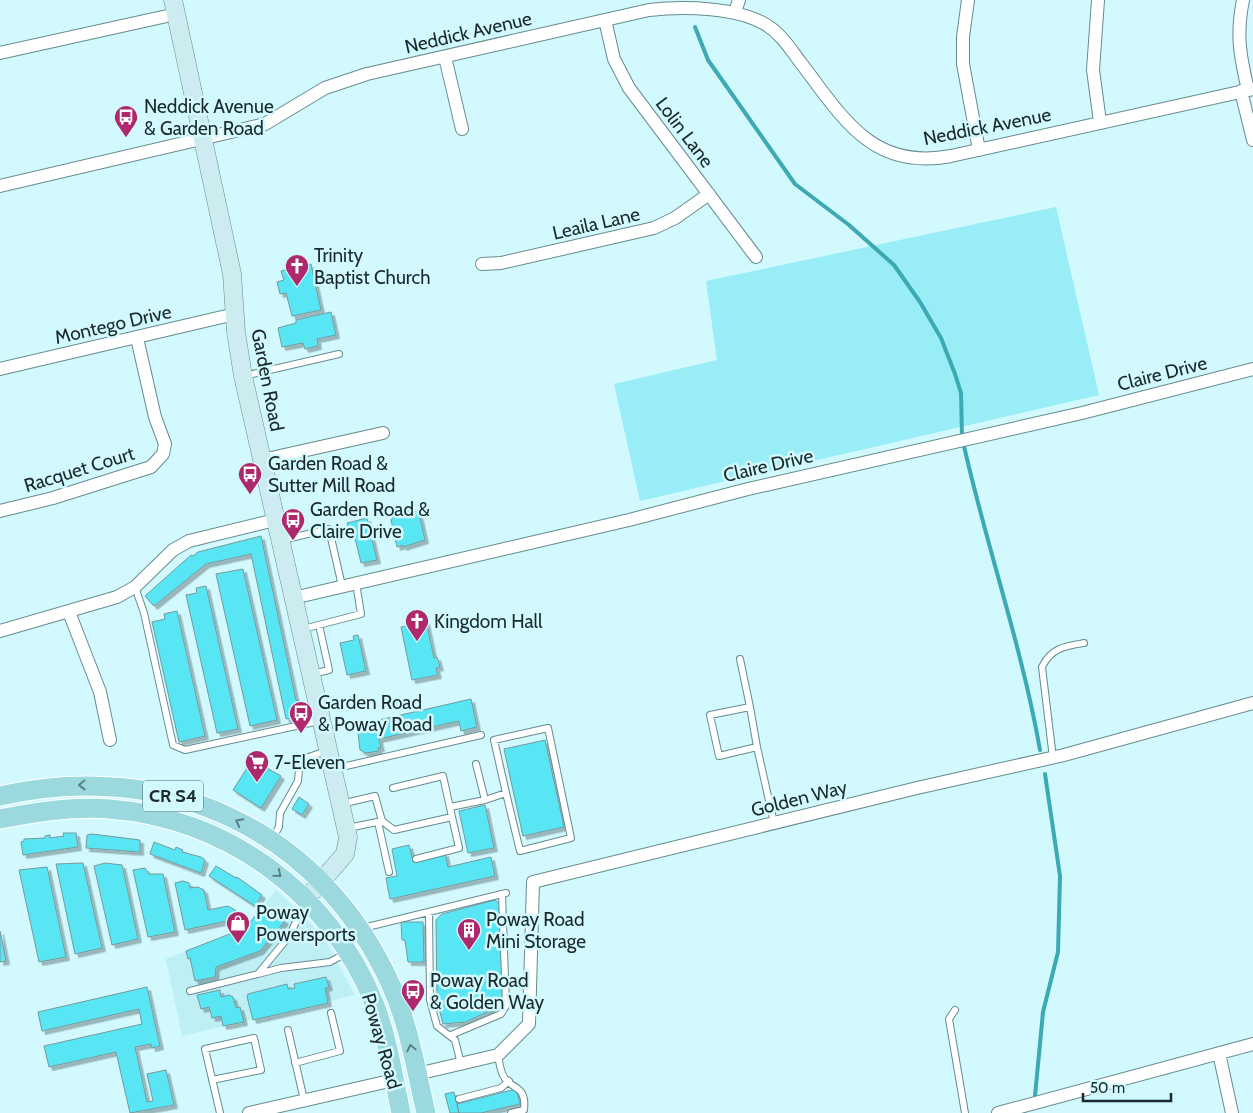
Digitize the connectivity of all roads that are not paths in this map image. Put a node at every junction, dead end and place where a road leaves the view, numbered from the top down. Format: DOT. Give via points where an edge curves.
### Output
graph roads {
  1 [pos="968,0"];
  2 [pos="1098,0"];
  3 [pos="1243,0"];
  4 [pos="737,6"];
  5 [pos="174,7"];
  6 [pos="605,20"];
  7 [pos="0,52"];
  8 [pos="445,57"];
  9 [pos="1247,90"];
  10 [pos="1100,122"];
  11 [pos="462,129"];
  12 [pos="204,140"];
  13 [pos="1253,140"];
  14 [pos="979,150"];
  15 [pos="0,186"];
  16 [pos="709,194"];
  17 [pos="756,257"];
  18 [pos="482,264"];
  19 [pos="235,314"];
  20 [pos="137,338"];
  21 [pos="339,354"];
  22 [pos="0,369"];
  23 [pos="1253,369"];
  24 [pos="243,376"];
  25 [pos="383,433"];
  26 [pos="262,460"];
  27 [pos="0,512"];
  28 [pos="275,520"];
  29 [pos="280,541"];
  30 [pos="356,583"];
  31 [pos="342,586"];
  32 [pos="136,587"];
  33 [pos="293,598"];
  34 [pos="69,612"];
  35 [pos="318,625"];
  36 [pos="300,630"];
  37 [pos="0,631"];
  38 [pos="1084,644"];
  39 [pos="740,659"];
  40 [pos="310,674"];
  41 [pos="354,700"];
  42 [pos="1253,703"];
  43 [pos="750,707"];
  44 [pos="319,714"];
  45 [pos="481,735"];
  46 [pos="110,740"];
  47 [pos="757,747"];
  48 [pos="327,750"];
  49 [pos="1053,758"];
  50 [pos="476,764"];
  51 [pos="332,770"];
  52 [pos="393,788"];
  53 [pos="506,793"];
  54 [pos="0,796"];
  55 [pos="485,800"];
  56 [pos="341,804"];
  57 [pos="450,807"];
  58 [pos="452,817"];
  59 [pos="0,819"];
  60 [pos="380,822"];
  61 [pos="774,823"];
  62 [pos="347,829"];
  63 [pos="271,841"];
  64 [pos="416,859"];
  65 [pos="389,872"];
  66 [pos="320,881"];
  67 [pos="306,899"];
  68 [pos="428,912"];
  69 [pos="359,929"];
  70 [pos="350,957"];
  71 [pos="258,974"];
  72 [pos="190,990"];
  73 [pos="955,1010"];
  74 [pos="331,1014"];
  75 [pos="288,1030"];
  76 [pos="451,1035"];
  77 [pos="1253,1044"];
  78 [pos="1219,1053"];
  79 [pos="498,1055"];
  80 [pos="295,1062"];
  81 [pos="461,1064"];
  82 [pos="417,1074"];
  83 [pos="212,1080"];
  84 [pos="394,1080"];
  85 [pos="509,1081"];
  86 [pos="459,1099"];
  87 [pos="304,1100"];
  88 [pos="220,1113"];
  89 [pos="249,1113"];
  90 [pos="401,1113"];
  91 [pos="414,1113"];
  92 [pos="426,1113"];
  93 [pos="511,1113"];
  94 [pos="965,1113"];
  95 [pos="998,1113"];
  96 [pos="1232,1113"];
  1 -- 14 [label="street" via="963,38 964,77"];
  2 -- 10 [label="street" via="1093,70"];
  3 -- 9 [label="street" via="1238,47"];
  4 -- 6 [label="street, Neddick Avenue" via="668,8"];
  4 -- 14 [label="street, Neddick Avenue" via="775,31 845,120 872,145 898,156 922,160"];
  5 -- 7 [label="street"];
  5 -- 12 [label="street, Garden Road"];
  6 -- 8 [label="street, Neddick Avenue"];
  6 -- 16 [label="street, Lolin Lane" via="614,59 629,88"];
  8 -- 11 [label="street"];
  8 -- 12 [label="street, Neddick Avenue" via="340,82 265,124"];
  9 -- 10 [label="street, Neddick Avenue"];
  9 -- 13 [label="street"];
  10 -- 14 [label="street, Neddick Avenue"];
  12 -- 15 [label="street, Neddick Avenue"];
  12 -- 19 [label="street, Garden Road" via="232,274"];
  16 -- 17 [label="street, Lolin Lane"];
  16 -- 18 [label="street, Leaila Lane" via="675,218 648,230 501,263"];
  19 -- 20 [label="street, Montego Drive"];
  19 -- 24 [label="street, Garden Road"];
  20 -- 22 [label="street, Montego Drive"];
  20 -- 27 [label="street, Racquet Court" via="155,417 165,444 158,462 83,489"];
  21 -- 24 [label="lane"];
  23 -- 30 [label="street, Claire Drive" via="1082,413"];
  24 -- 26 [label="street, Garden Road"];
  25 -- 26 [label="street"];
  26 -- 28 [label="street, Garden Road"];
  28 -- 29 [label="street, Garden Road"];
  28 -- 32 [label="street" via="189,541 173,550"];
  29 -- 31 [label="lane" via="329,529"];
  29 -- 33 [label="street, Garden Road"];
  30 -- 31 [label="street, Claire Drive"];
  30 -- 35 [label="lane" via="361,614"];
  31 -- 33 [label="street, Claire Drive"];
  32 -- 34 [label="street" via="117,597"];
  32 -- 44 [label="lane" via="173,745 178,749 185,750"];
  33 -- 36 [label="street, Garden Road"];
  34 -- 37 [label="street"];
  34 -- 46 [label="street" via="100,692"];
  35 -- 36 [label="lane"];
  35 -- 40 [label="lane" via="328,670"];
  36 -- 40 [label="street, Garden Road"];
  38 -- 49 [label="lane" via="1052,652 1042,667"];
  39 -- 43 [label="lane"];
  40 -- 44 [label="street, Garden Road"];
  41 -- 44 [label="lane"];
  42 -- 49 [label="street, Golden Way"];
  43 -- 47 [label="lane"];
  43 -- 47 [label="lane" via="710,715 719,756"];
  44 -- 48 [label="street, Garden Road"];
  45 -- 51 [label="lane"];
  47 -- 61 [label="lane"];
  48 -- 51 [label="street, Garden Road"];
  48 -- 63 [label="lane" via="303,759 298,781 280,814 279,827"];
  49 -- 61 [label="street, Golden Way"];
  50 -- 55 [label="lane"];
  51 -- 56 [label="street, Garden Road"];
  52 -- 57 [label="lane" via="443,776"];
  53 -- 53 [label="lane" via="494,740 548,728 571,838 520,851"];
  53 -- 55 [label="lane"];
  63 -- 54 [label="main road, Poway Road / CR S4, one-way" via="244,824 206,807 143,789 69,785"];
  55 -- 57 [label="lane"];
  56 -- 60 [label="lane" via="375,796"];
  56 -- 62 [label="street, Garden Road"];
  57 -- 58 [label="lane"];
  58 -- 60 [label="lane" via="394,830"];
  58 -- 64 [label="lane" via="459,848"];
  59 -- 67 [label="main road, Poway Road / CR S4, one-way" via="76,808 122,810 161,817 198,828 242,849 268,866"];
  60 -- 62 [label="lane"];
  60 -- 65 [label="lane"];
  61 -- 79 [label="street, Golden Way" via="533,882 529,1024"];
  62 -- 66 [label="street, Garden Road" via="345,854"];
  63 -- 66 [label="main road, Poway Road / CR S4"];
  66 -- 67 [label="street, Garden Road"];
  66 -- 69 [label="main road, Poway Road / CR S4"];
  67 -- 70 [label="main road, Poway Road / CR S4"];
  67 -- 71 [label="lane" via="290,935"];
  68 -- 69 [label="lane"];
  68 -- 76 [label="lane" via="430,1000 437,1026"];
  68 -- 76 [label="lane" via="504,893 506,1006 501,1014"];
  82 -- 69 [label="main road, Poway Road / CR S4, one-way" via="395,994"];
  70 -- 71 [label="lane"];
  70 -- 82 [label="main road" via="375,985 404,1071"];
  70 -- 84 [label="main road, Poway Road / CR S4" via="374,1003"];
  71 -- 72 [label="lane"];
  73 -- 94 [label="lane" via="949,1019"];
  74 -- 80 [label="lane" via="340,1051"];
  75 -- 80 [label="lane"];
  76 -- 81 [label="lane" via="456,1040"];
  77 -- 78 [label="street"];
  78 -- 95 [label="street"];
  78 -- 96 [label="street"];
  79 -- 81 [label="street"];
  79 -- 85 [label="lane" via="503,1076"];
  80 -- 87 [label="lane"];
  81 -- 82 [label="street"];
  82 -- 92 [label="main road, Poway Road / CR S4"];
  83 -- 83 [label="lane" via="205,1049 254,1038 261,1070"];
  83 -- 88 [label="lane"];
  84 -- 87 [label="street"];
  84 -- 90 [label="main road, Poway Road / CR S4"];
  84 -- 91 [label="main road" via="399,1079 409,1088"];
  85 -- 86 [label="lane" via="501,1088"];
  85 -- 93 [label="lane" via="522,1090 525,1101 524,1110"];
  87 -- 89 [label="street"];
}
